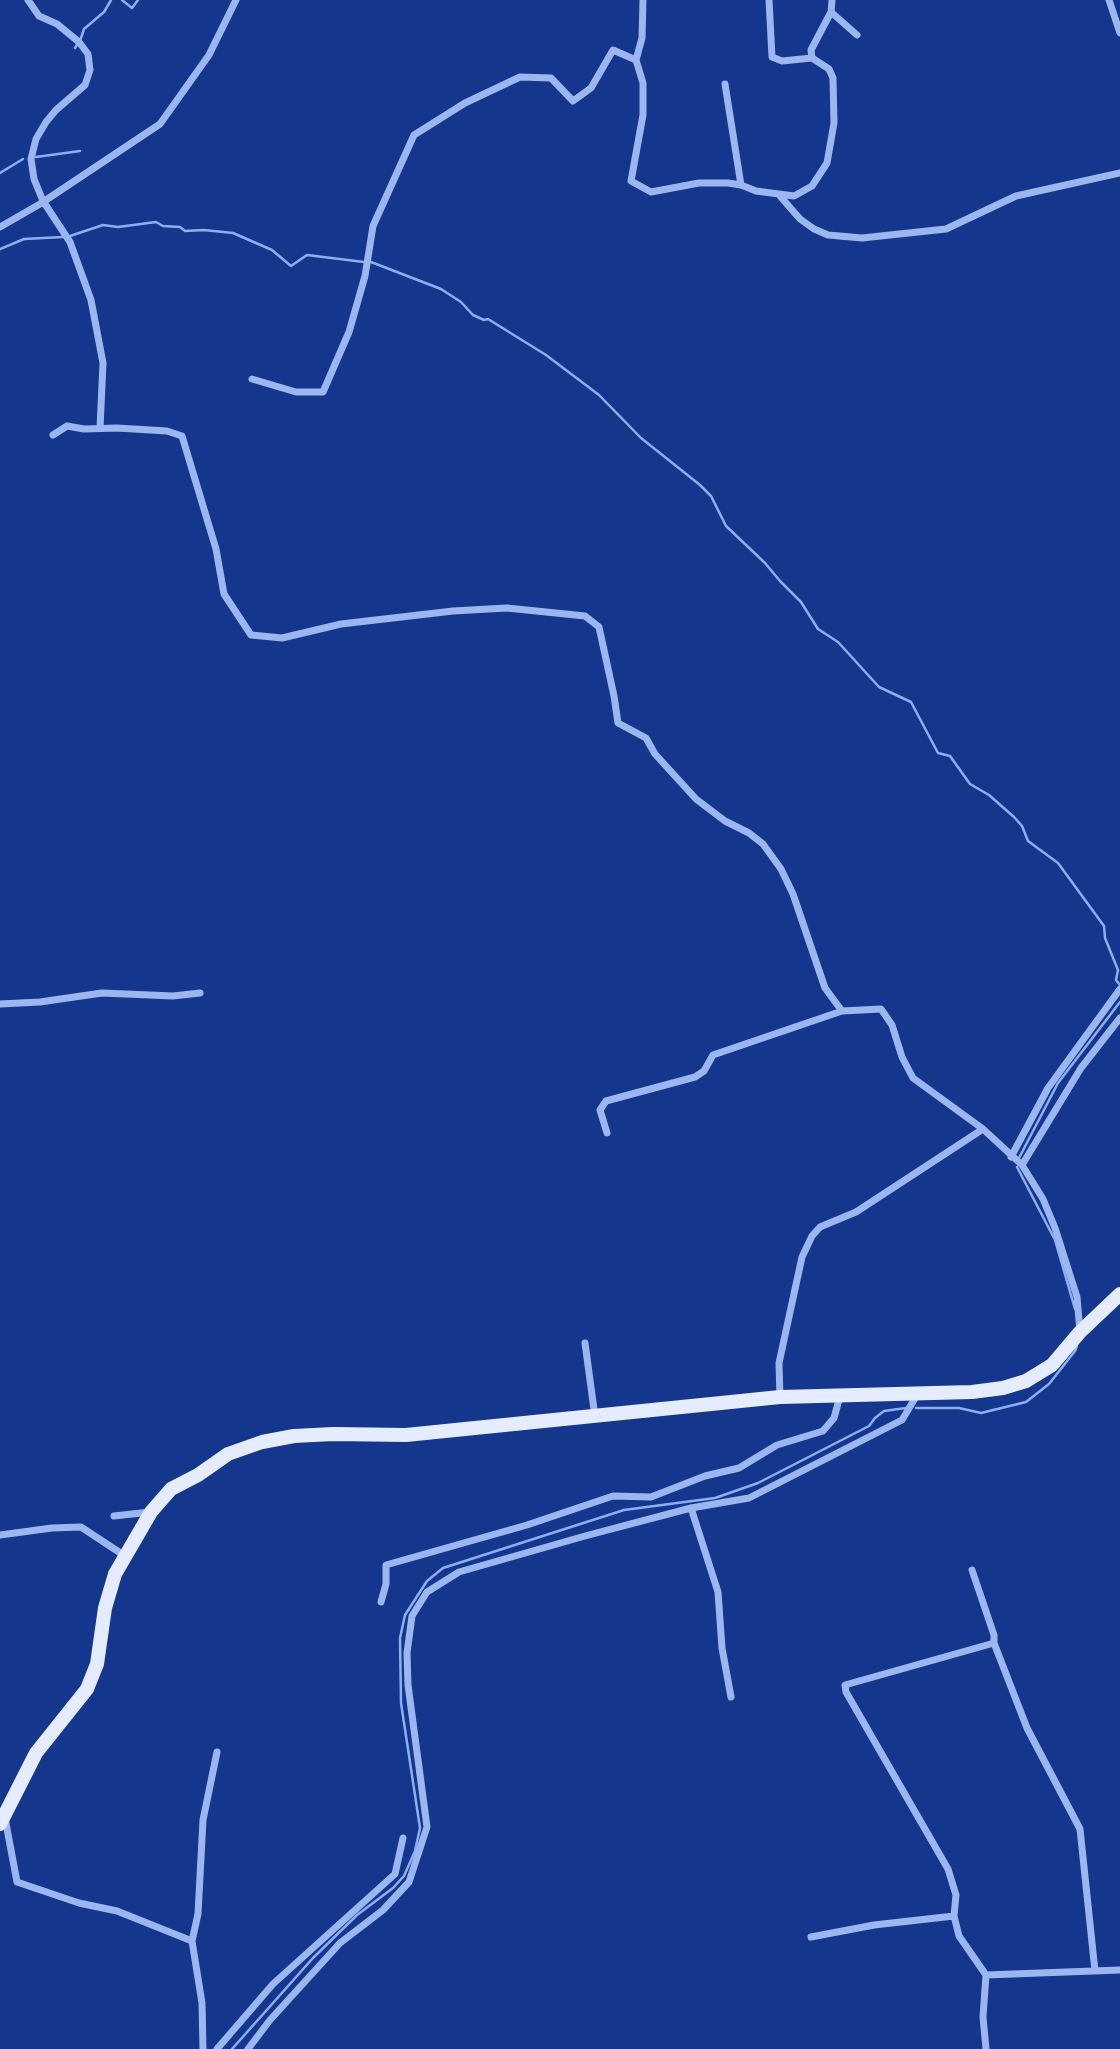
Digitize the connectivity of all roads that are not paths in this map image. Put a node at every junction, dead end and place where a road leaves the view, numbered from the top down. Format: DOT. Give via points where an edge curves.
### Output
graph roads {
  1 [pos="28,0"];
  2 [pos="236,0"];
  3 [pos="643,0"];
  4 [pos="769,0"];
  5 [pos="832,0"];
  6 [pos="1109,0"];
  7 [pos="831,12"];
  8 [pos="1120,33"];
  9 [pos="858,35"];
  10 [pos="812,58"];
  11 [pos="636,60"];
  12 [pos="725,84"];
  13 [pos="1120,173"];
  14 [pos="741,184"];
  15 [pos="780,196"];
  16 [pos="43,201"];
  17 [pos="0,227"];
  18 [pos="252,379"];
  19 [pos="100,428"];
  20 [pos="53,435"];
  21 [pos="1120,989"];
  22 [pos="200,993"];
  23 [pos="0,1004"];
  24 [pos="842,1011"];
  25 [pos="1120,1018"];
  26 [pos="983,1129"];
  27 [pos="607,1133"];
  28 [pos="1011,1157"];
  29 [pos="1022,1165"];
  30 [pos="1120,1294"];
  31 [pos="1080,1332"];
  32 [pos="585,1343"];
  33 [pos="918,1393"];
  34 [pos="840,1396"];
  35 [pos="780,1397"];
  36 [pos="595,1417"];
  37 [pos="691,1508"];
  38 [pos="151,1512"];
  39 [pos="114,1516"];
  40 [pos="0,1535"];
  41 [pos="125,1556"];
  42 [pos="972,1570"];
  43 [pos="381,1602"];
  44 [pos="995,1643"];
  45 [pos="732,1697"];
  46 [pos="217,1752"];
  47 [pos="3,1820"];
  48 [pos="403,1838"];
  49 [pos="954,1916"];
  50 [pos="811,1937"];
  51 [pos="192,1941"];
  52 [pos="1095,1970"];
  53 [pos="1120,1970"];
  54 [pos="986,1975"];
  55 [pos="203,2049"];
  56 [pos="217,2049"];
  57 [pos="248,2049"];
  58 [pos="986,2049"];
  1 -- 16 [label="street" via="39,16 79,42 88,54 90,70 85,85 56,110 36,139 31,159"];
  2 -- 16 [label="street" via="209,55 160,124"];
  3 -- 11 [label="street"];
  4 -- 10 [label="street" via="772,57 782,61"];
  5 -- 7 [label="street"];
  6 -- 8 [label="street"];
  7 -- 9 [label="street"];
  7 -- 10 [label="street" via="811,50"];
  10 -- 15 [label="street" via="829,69 835,87 827,163 812,186 794,196"];
  11 -- 14 [label="street" via="643,83 643,115 631,181 651,192 699,183"];
  11 -- 18 [label="street" via="613,50 591,88 573,101 551,78 520,77 465,103 414,135 373,226 349,332 323,392 296,392"];
  12 -- 14 [label="street"];
  13 -- 15 [label="street" via="1016,196 946,229 863,238 814,229"];
  14 -- 15 [label="street"];
  16 -- 17 [label="street"];
  16 -- 19 [label="street" via="70,242 91,300 103,363"];
  19 -- 20 [label="street" via="67,426"];
  19 -- 24 [label="street" via="167,431 182,436 224,593 251,635 282,638 378,619 507,608 585,616 592,621 599,627 618,723 646,738 696,799 763,844 793,894 825,988"];
  21 -- 28 [label="street" via="1048,1088"];
  22 -- 23 [label="street" via="102,993"];
  24 -- 26 [label="street" via="881,1009 913,1078"];
  24 -- 27 [label="street" via="713,1055 695,1077 606,1101 600,1110"];
  25 -- 29 [label="street" via="1081,1068"];
  26 -- 28 [label="street"];
  26 -- 35 [label="street" via="812,1236 802,1257 779,1363"];
  28 -- 29 [label="street"];
  29 -- 31 [label="street" via="1055,1228 1077,1297"];
  30 -- 31 [label="main road"];
  31 -- 33 [label="main road" via="1052,1365 1026,1381 972,1392"];
  32 -- 36 [label="street"];
  33 -- 34 [label="main road"];
  33 -- 37 [label="street" via="902,1420 748,1498"];
  34 -- 35 [label="main road"];
  34 -- 43 [label="street" via="834,1418 823,1431 778,1445 738,1468 651,1497 613,1496 386,1565"];
  35 -- 36 [label="main road"];
  36 -- 38 [label="main road" via="406,1435 333,1434 262,1442 228,1454 171,1489"];
  37 -- 45 [label="street" via="718,1592"];
  37 -- 57 [label="street" via="459,1573 428,1592 412,1616 407,1654 427,1827 409,1882 383,1910 340,1943"];
  38 -- 39 [label="street"];
  38 -- 41 [label="main road"];
  40 -- 41 [label="street" via="80,1527"];
  41 -- 47 [label="main road" via="105,1608 97,1664 87,1689 36,1753"];
  42 -- 44 [label="street"];
  44 -- 49 [label="street" via="845,1685 948,1869 956,1895"];
  44 -- 52 [label="street" via="1027,1728 1080,1829"];
  46 -- 51 [label="street" via="203,1820 198,1914"];
  47 -- 51 [label="street" via="17,1882 117,1911"];
  48 -- 56 [label="street" via="395,1874 273,1984"];
  49 -- 50 [label="street" via="874,1924"];
  49 -- 54 [label="street" via="959,1936"];
  51 -- 55 [label="street" via="202,2003"];
  52 -- 53 [label="street"];
  52 -- 54 [label="street"];
  54 -- 58 [label="street"];
}
